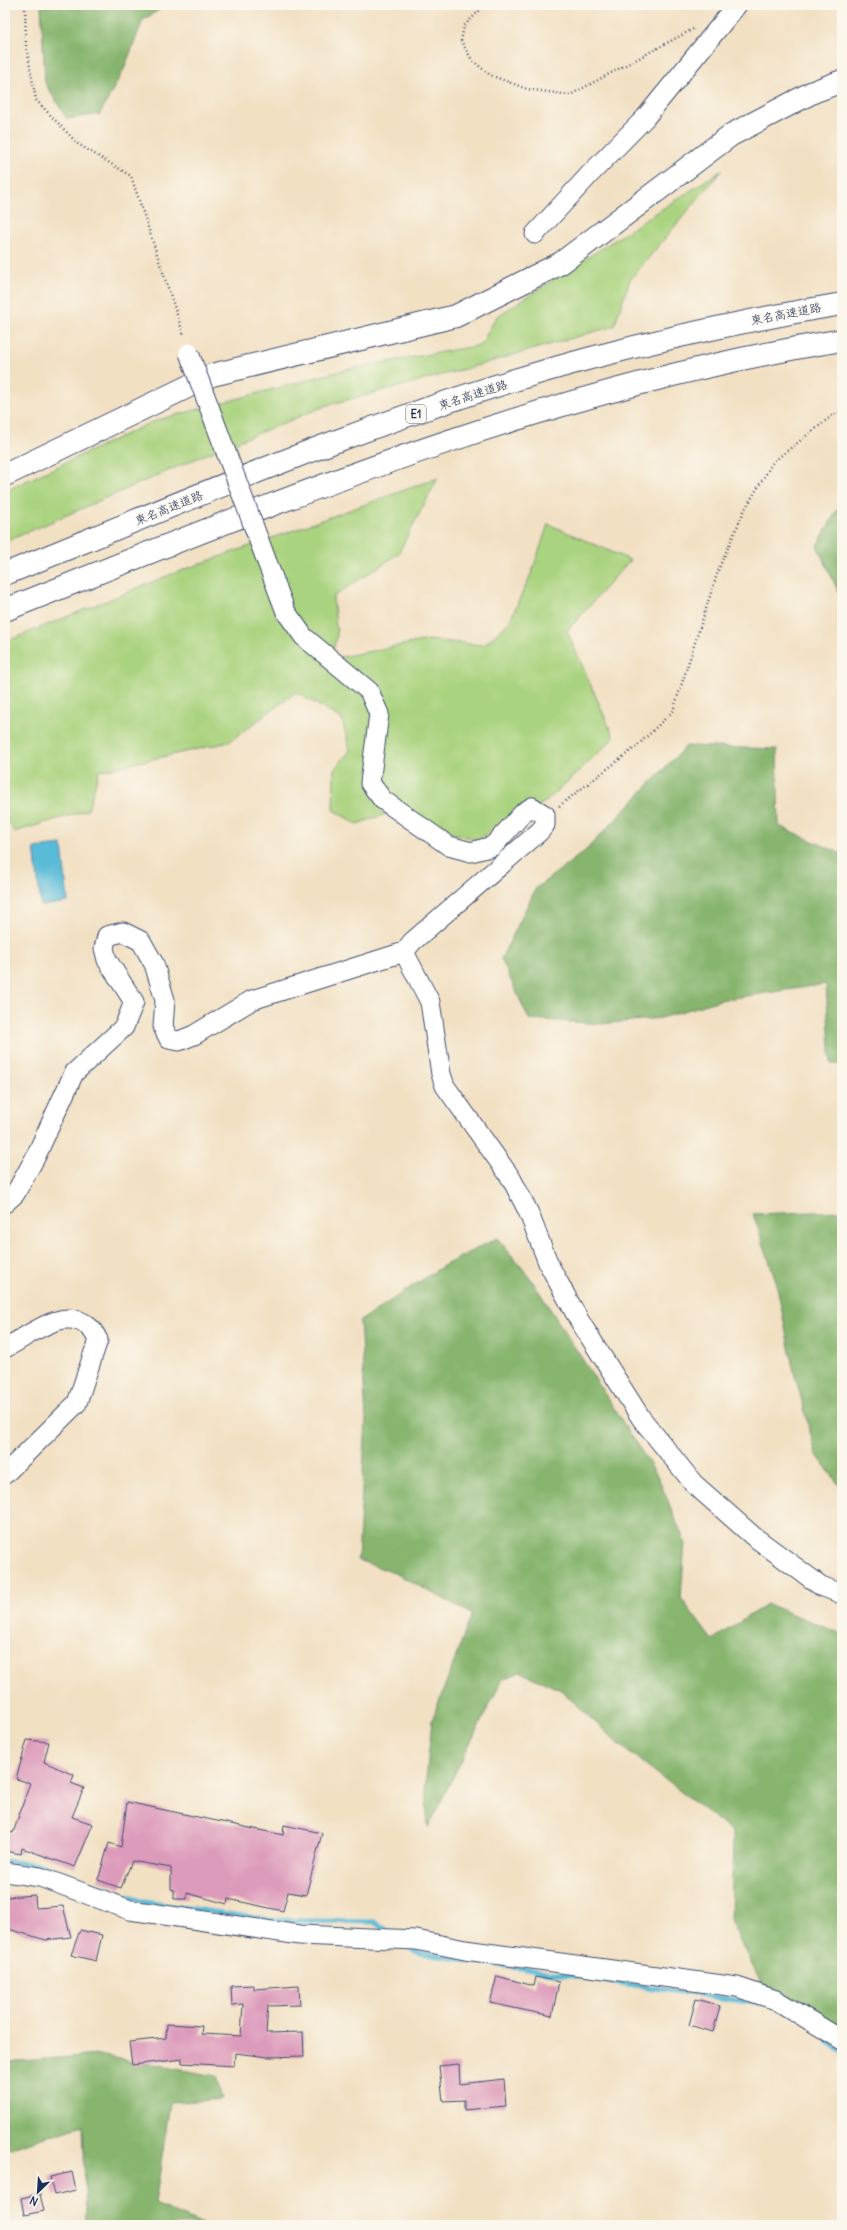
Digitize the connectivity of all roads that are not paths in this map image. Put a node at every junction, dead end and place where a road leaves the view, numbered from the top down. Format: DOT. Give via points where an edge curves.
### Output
graph roads {
  1 [pos="736,5"];
  2 [pos="842,81"];
  3 [pos="535,234"];
  4 [pos="842,304"];
  5 [pos="842,340"];
  6 [pos="189,353"];
  7 [pos="5,475"];
  8 [pos="5,574"];
  9 [pos="5,610"];
  10 [pos="404,952"];
  11 [pos="5,1202"];
  12 [pos="5,1348"];
  13 [pos="5,1474"];
  14 [pos="842,1594"];
  15 [pos="5,1872"];
  16 [pos="842,2040"];
  1 -- 3 [label="street" via="645,118"];
  2 -- 7 [label="main road" via="813,92 730,135 561,262 456,316 212,374"];
  4 -- 8 [label="main road, 東名高速道路 / E1" via="691,333 590,358 470,395 358,434"];
  5 -- 9 [label="main road" via="680,372 597,394 470,433 268,506"];
  6 -- 10 [label="street, bridge" via="286,612 304,637 369,691 379,714 370,783 383,800 449,846 471,852 493,846 524,812 532,807 545,815 544,825 539,832 412,942"];
  10 -- 11 [label="street" via="252,1000 179,1042 169,1039 163,1026 165,1000 154,964 141,941 123,932 107,936 104,948 107,960 134,1002 124,1027 74,1073 35,1158 15,1194"];
  10 -- 14 [label="street" via="430,1002 445,1086 511,1178 528,1211 549,1265 579,1320 641,1418 700,1489 753,1536 821,1586"];
  12 -- 13 [label="street" via="34,1330 59,1321 74,1320 89,1327 98,1340 77,1403"];
  15 -- 16 [label="street" via="40,1877 130,1910 300,1935 416,1940 465,1950 737,1988 776,2000"];
}
